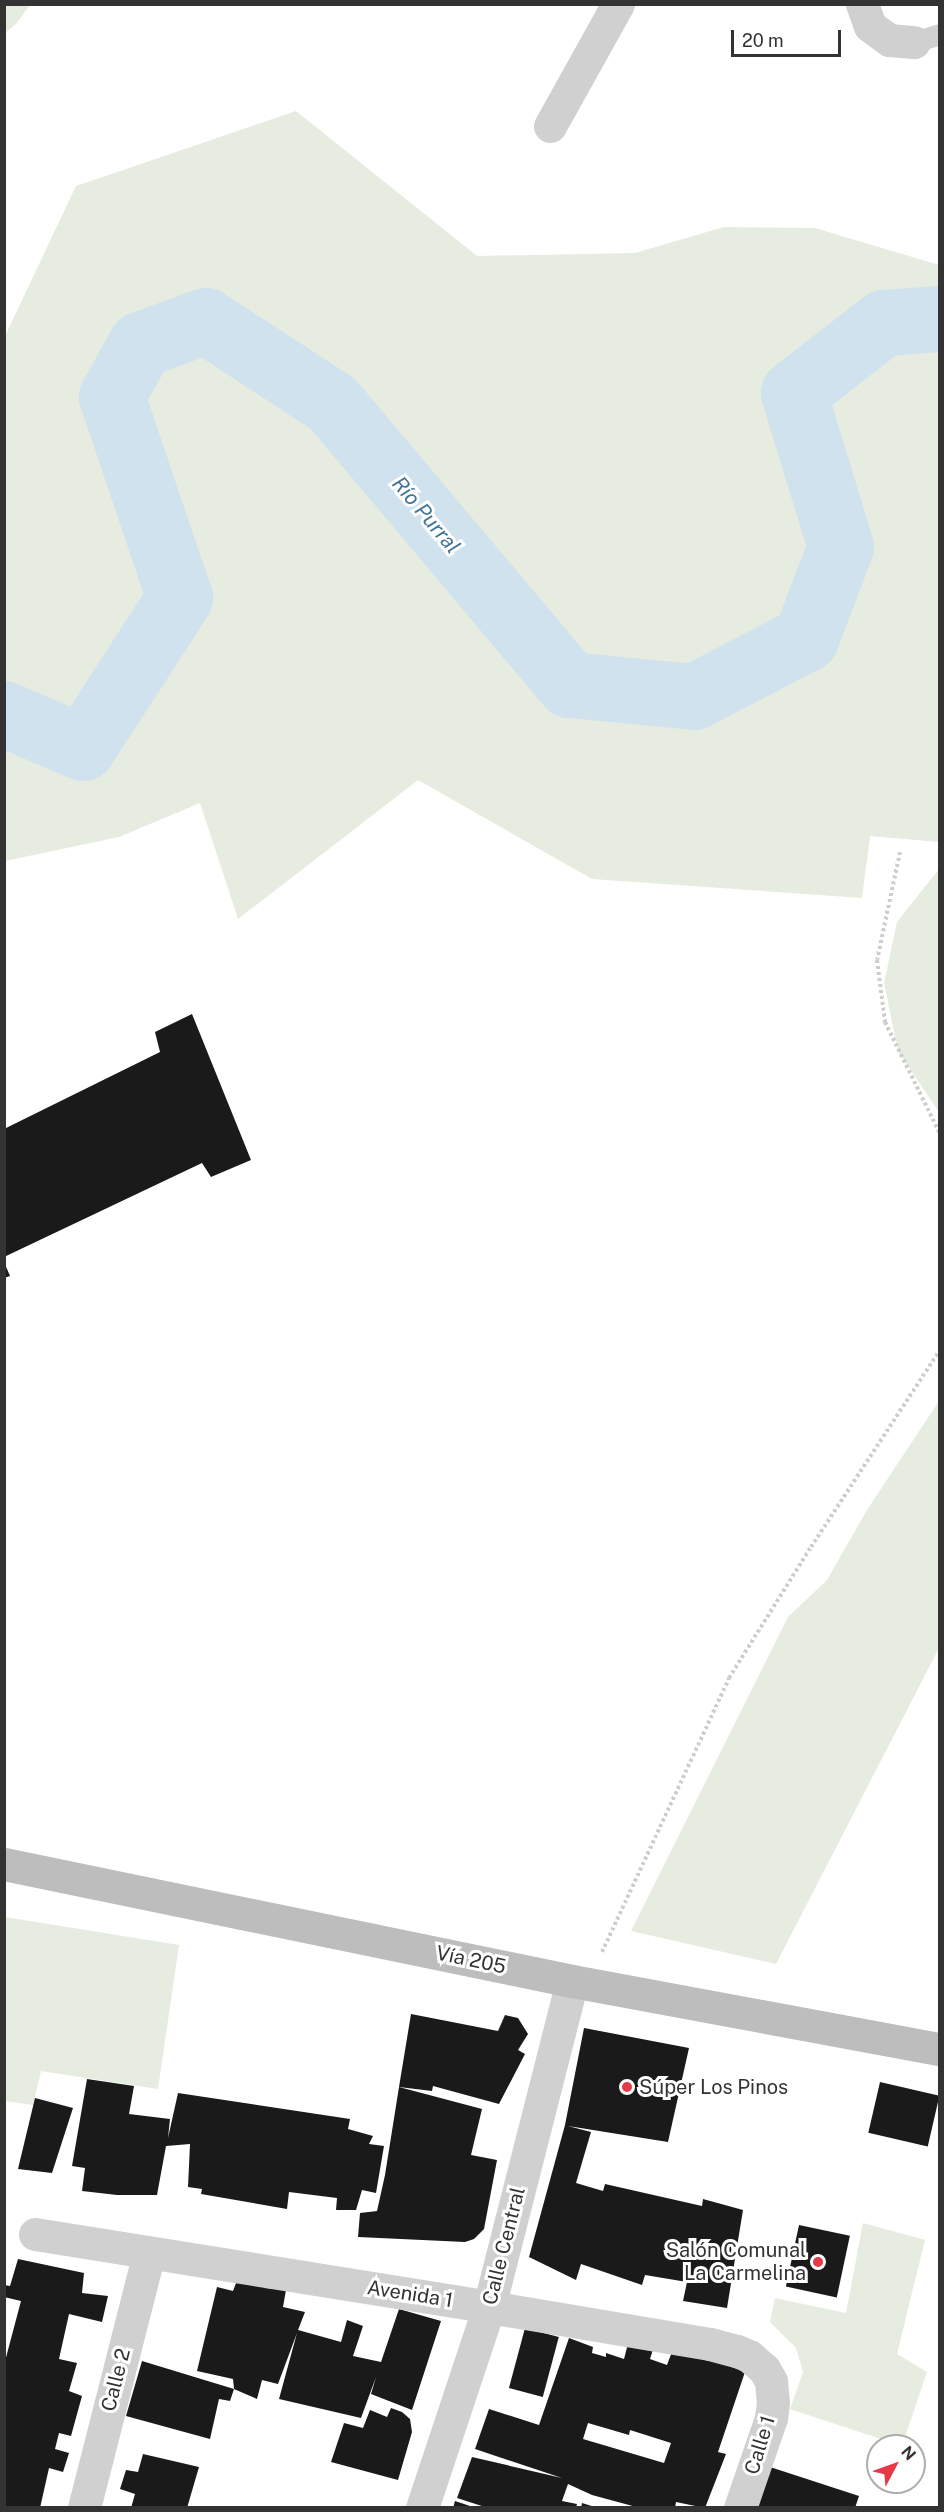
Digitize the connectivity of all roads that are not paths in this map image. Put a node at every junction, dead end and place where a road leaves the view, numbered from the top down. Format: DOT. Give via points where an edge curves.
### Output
graph roads {
  1 [pos="618,4"];
  2 [pos="862,4"];
  3 [pos="927,38"];
  4 [pos="550,126"];
  5 [pos="4,1864"];
  6 [pos="581,1982"];
  7 [pos="939,2049"];
  8 [pos="35,2234"];
  9 [pos="149,2253"];
  10 [pos="489,2307"];
  11 [pos="771,2381"];
  12 [pos="84,2508"];
  13 [pos="422,2508"];
  14 [pos="740,2508"];
  1 -- 4 [label="street"];
  2 -- 3 [label="street" via="870,26 889,40"];
  5 -- 6 [label="main road, Vía 205"];
  6 -- 7 [label="main road, Vía 205"];
  6 -- 10 [label="street, Calle Central"];
  8 -- 9 [label="street, Avenida 1"];
  9 -- 10 [label="street, Avenida 1"];
  9 -- 12 [label="street, Calle 2"];
  10 -- 11 [label="street, Avenida 1" via="710,2343 749,2356"];
  10 -- 13 [label="street, Calle Central"];
  11 -- 14 [label="street, Calle 1" via="771,2418"];
}
